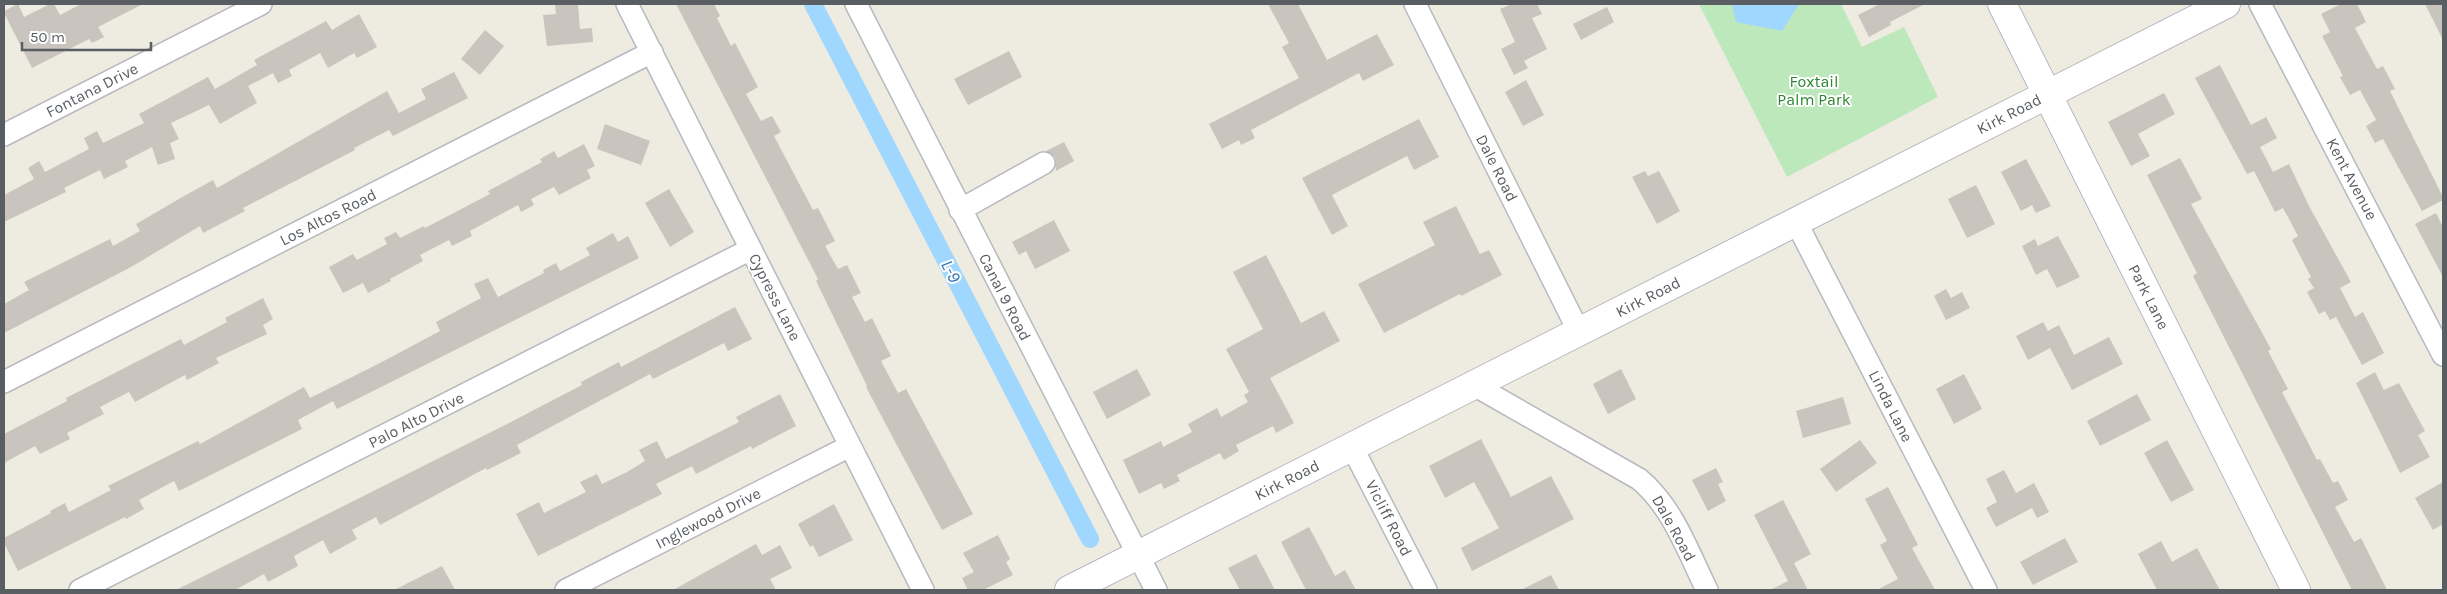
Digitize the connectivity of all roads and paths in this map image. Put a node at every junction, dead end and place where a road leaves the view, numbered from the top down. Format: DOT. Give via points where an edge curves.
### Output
graph roads {
  1 [pos="261,4"];
  2 [pos="628,4"];
  3 [pos="856,4"];
  4 [pos="1415,4"];
  5 [pos="2002,4"];
  6 [pos="2226,4"];
  7 [pos="2260,4"];
  8 [pos="652,52"];
  9 [pos="2047,94"];
  10 [pos="4,135"];
  11 [pos="1044,163"];
  12 [pos="960,210"];
  13 [pos="1796,222"];
  14 [pos="751,249"];
  15 [pos="1579,332"];
  16 [pos="2443,355"];
  17 [pos="4,382"];
  18 [pos="1474,385"];
  19 [pos="850,446"];
  20 [pos="1352,447"];
  21 [pos="1139,555"];
  22 [pos="80,590"];
  23 [pos="566,590"];
  24 [pos="923,590"];
  25 [pos="1069,590"];
  26 [pos="1156,590"];
  27 [pos="1426,590"];
  28 [pos="1707,590"];
  29 [pos="1986,590"];
  30 [pos="2296,590"];
  1 -- 10 [label="street, Fontana Drive"];
  2 -- 8 [label="street, Cypress Lane"];
  3 -- 12 [label="street, Canal 9 Road"];
  4 -- 15 [label="street, Dale Road"];
  5 -- 9 [label="street, Park Lane"];
  6 -- 9 [label="street, Kirk Road"];
  7 -- 16 [label="street, Kent Avenue"];
  8 -- 14 [label="street, Cypress Lane"];
  8 -- 17 [label="street, Los Altos Road"];
  9 -- 13 [label="street, Kirk Road"];
  9 -- 30 [label="street, Park Lane"];
  11 -- 12 [label="street"];
  12 -- 21 [label="street, Canal 9 Road"];
  13 -- 15 [label="street, Kirk Road"];
  13 -- 29 [label="street, Linda Lane"];
  14 -- 19 [label="street, Cypress Lane"];
  14 -- 22 [label="street, Palo Alto Drive"];
  15 -- 18 [label="street, Kirk Road"];
  18 -- 20 [label="street, Kirk Road"];
  18 -- 28 [label="street, Dale Road" via="1640,479 1652,489 1664,504"];
  19 -- 23 [label="street, Inglewood Drive"];
  19 -- 24 [label="street, Cypress Lane"];
  20 -- 21 [label="street, Kirk Road"];
  20 -- 27 [label="street, Vicliff Road"];
  21 -- 25 [label="street, Kirk Road"];
  21 -- 26 [label="street, Canal 9 Road"];
}
